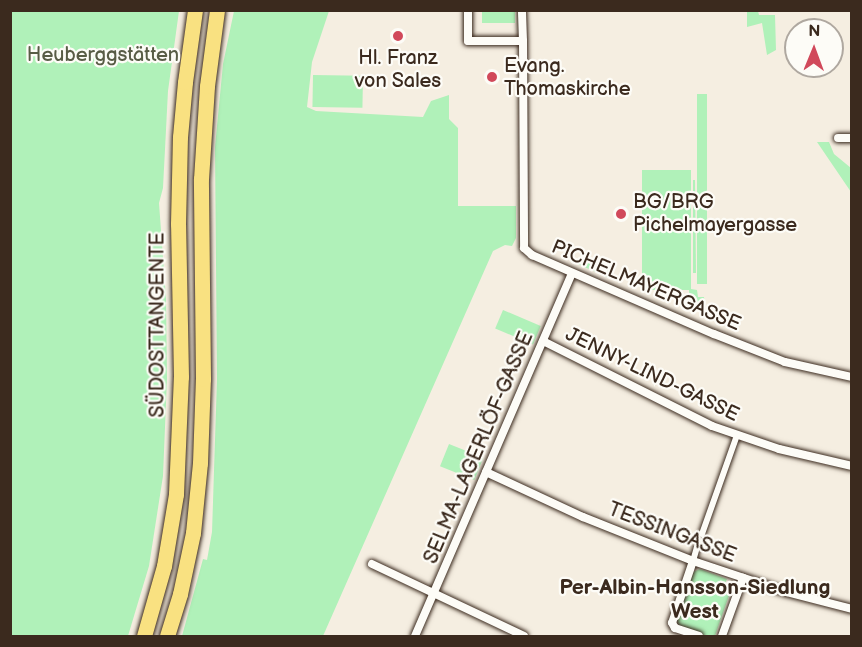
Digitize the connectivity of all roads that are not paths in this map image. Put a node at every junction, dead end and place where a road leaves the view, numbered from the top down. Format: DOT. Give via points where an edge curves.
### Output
graph roads {
  1 [pos="195,10"];
  2 [pos="217,10"];
  3 [pos="468,10"];
  4 [pos="522,10"];
  5 [pos="523,41"];
  6 [pos="838,138"];
  7 [pos="852,138"];
  8 [pos="572,273"];
  9 [pos="543,341"];
  10 [pos="852,377"];
  11 [pos="736,435"];
  12 [pos="852,466"];
  13 [pos="486,472"];
  14 [pos="702,534"];
  15 [pos="697,547"];
  16 [pos="693,561"];
  17 [pos="372,564"];
  18 [pos="743,578"];
  19 [pos="434,595"];
  20 [pos="852,609"];
  21 [pos="144,636"];
  22 [pos="167,636"];
  23 [pos="415,636"];
  24 [pos="524,636"];
  25 [pos="699,636"];
  26 [pos="722,636"];
  1 -- 21 [label="highway, SÜDOSTTANGENTE" via="179,169 181,377 176,494 164,566"];
  2 -- 22 [label="highway" via="201,169 200,464 193,533"];
  3 -- 5 [label="street" via="468,41"];
  4 -- 5 [label="street"];
  5 -- 8 [label="street, PICHELMAYERGASSE" via="524,248"];
  6 -- 7 [label="street"];
  8 -- 9 [label="street, SELMA-LAGERLÖF-GASSE"];
  8 -- 10 [label="street, PICHELMAYERGASSE" via="785,362"];
  9 -- 11 [label="street, JENNY-LIND-GASSE"];
  9 -- 13 [label="street, SELMA-LAGERLÖF-GASSE"];
  11 -- 12 [label="street, JENNY-LIND-GASSE"];
  11 -- 14 [label="street"];
  13 -- 16 [label="street, TESSINGASSE" via="583,517"];
  13 -- 19 [label="street, SELMA-LAGERLÖF-GASSE"];
  15 -- 16 [label="street"];
  16 -- 18 [label="street, TESSINGASSE"];
  16 -- 25 [label="street" via="672,623"];
  17 -- 19 [label="street"];
  18 -- 20 [label="street, TESSINGASSE"];
  18 -- 26 [label="street"];
  19 -- 23 [label="street, SELMA-LAGERLÖF-GASSE"];
  19 -- 24 [label="street"];
}
